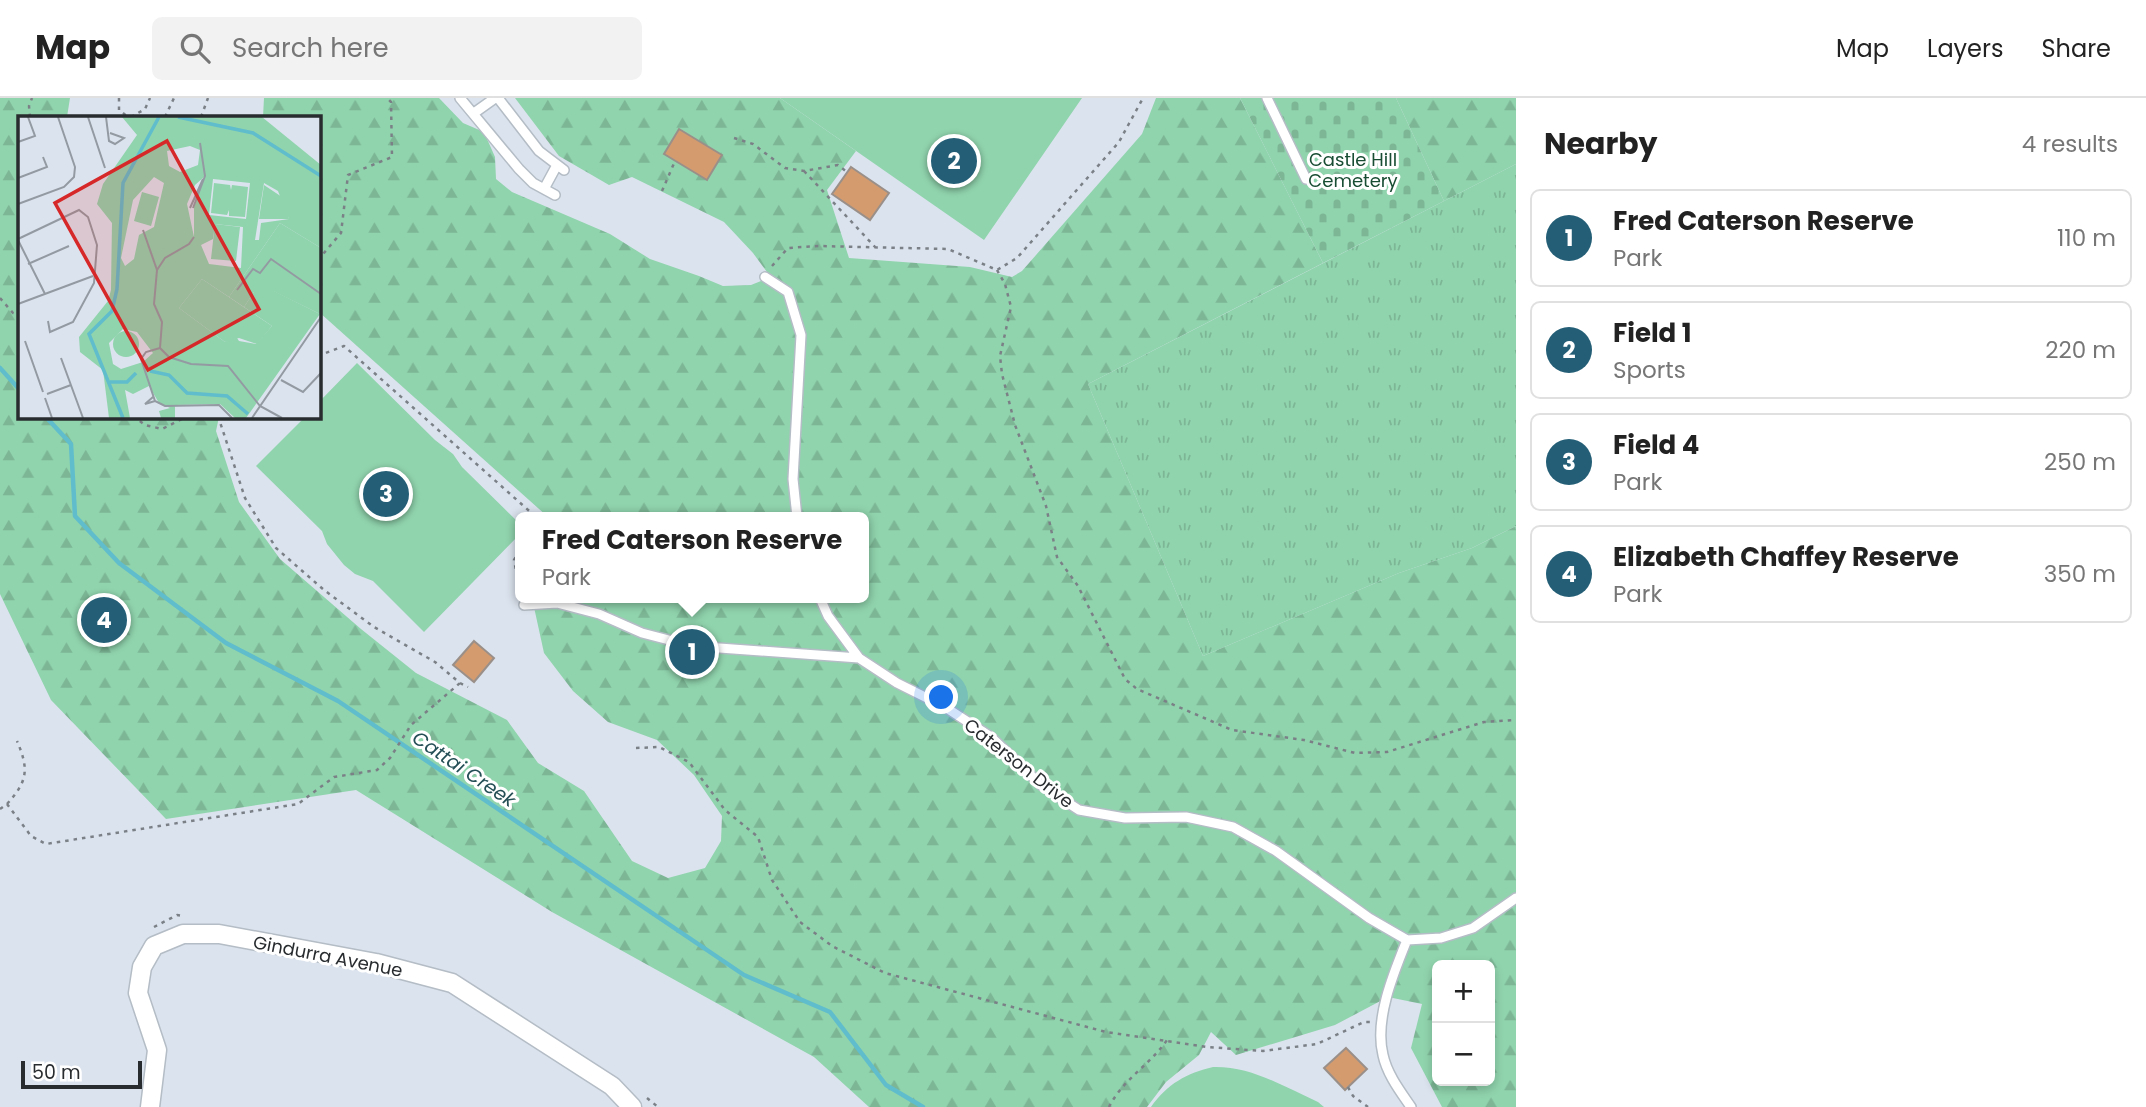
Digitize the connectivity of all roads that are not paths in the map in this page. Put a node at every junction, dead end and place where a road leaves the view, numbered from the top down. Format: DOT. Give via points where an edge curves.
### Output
graph roads {
  1 [pos="460,98"];
  2 [pos="497,98"];
  3 [pos="1267,98"];
  4 [pos="474,113"];
  5 [pos="1306,179"];
  6 [pos="544,189"];
  7 [pos="555,195"];
  8 [pos="765,277"];
  9 [pos="796,512"];
  10 [pos="822,603"];
  11 [pos="524,606"];
  12 [pos="859,658"];
  13 [pos="1516,898"];
  14 [pos="1407,940"];
  15 [pos="636,1099"];
  16 [pos="150,1107"];
  17 [pos="1411,1107"];
  1 -- 4 [label="lane"];
  2 -- 4 [label="lane"];
  2 -- 6 [label="lane" via="538,151 561,168"];
  3 -- 5 [label="lane"];
  4 -- 6 [label="lane" via="519,169"];
  6 -- 7 [label="lane"];
  8 -- 9 [label="lane" via="788,292 801,335 793,479"];
  10 -- 12 [label="lane, Caterson Drive"];
  11 -- 12 [label="lane" via="557,603 692,646"];
  12 -- 14 [label="lane, Caterson Drive" via="991,737 1041,785 1079,810 1125,818 1186,817 1233,827"];
  13 -- 14 [label="lane" via="1473,928 1441,938"];
  14 -- 17 [label="lane" via="1382,1021 1383,1055"];
  15 -- 16 [label="street, Gindurra Avenue" via="452,983 219,934 183,934 154,946 142,967 138,993 157,1050"];
}
